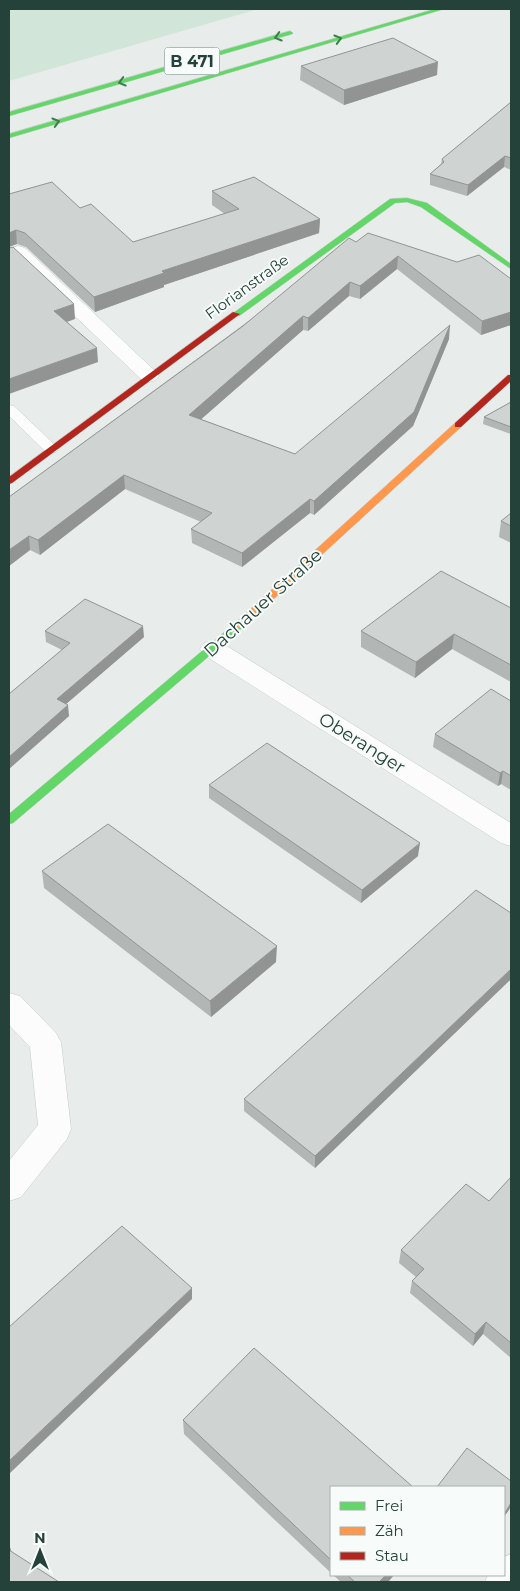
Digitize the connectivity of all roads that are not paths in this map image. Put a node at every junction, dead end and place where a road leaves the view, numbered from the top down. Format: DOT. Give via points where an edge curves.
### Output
graph roads {
  1 [pos="441,9"];
  2 [pos="300,30"];
  3 [pos="9,114"];
  4 [pos="9,136"];
  5 [pos="9,255"];
  6 [pos="511,267"];
  7 [pos="149,376"];
  8 [pos="511,378"];
  9 [pos="9,409"];
  10 [pos="51,449"];
  11 [pos="9,481"];
  12 [pos="212,649"];
  13 [pos="9,820"];
  14 [pos="511,836"];
  15 [pos="9,1005"];
  16 [pos="9,1186"];
  17 [pos="511,1574"];
  18 [pos="504,1582"];
  4 -- 1 [label="main road, B 471, one-way"];
  2 -- 3 [label="main road, B 471, one-way"];
  5 -- 7 [label="street" via="18,252"];
  6 -- 7 [label="main road, Florianstraße" via="424,205 407,200 393,201"];
  7 -- 10 [label="main road, Florianstraße"];
  8 -- 12 [label="main road, Dachauer Straße"];
  9 -- 10 [label="lane"];
  10 -- 11 [label="main road, Florianstraße"];
  12 -- 13 [label="main road, Dachauer Straße"];
  12 -- 14 [label="street, Oberanger"];
  15 -- 16 [label="street" via="45,1042 56,1129"];
  17 -- 18 [label="street"];
}
